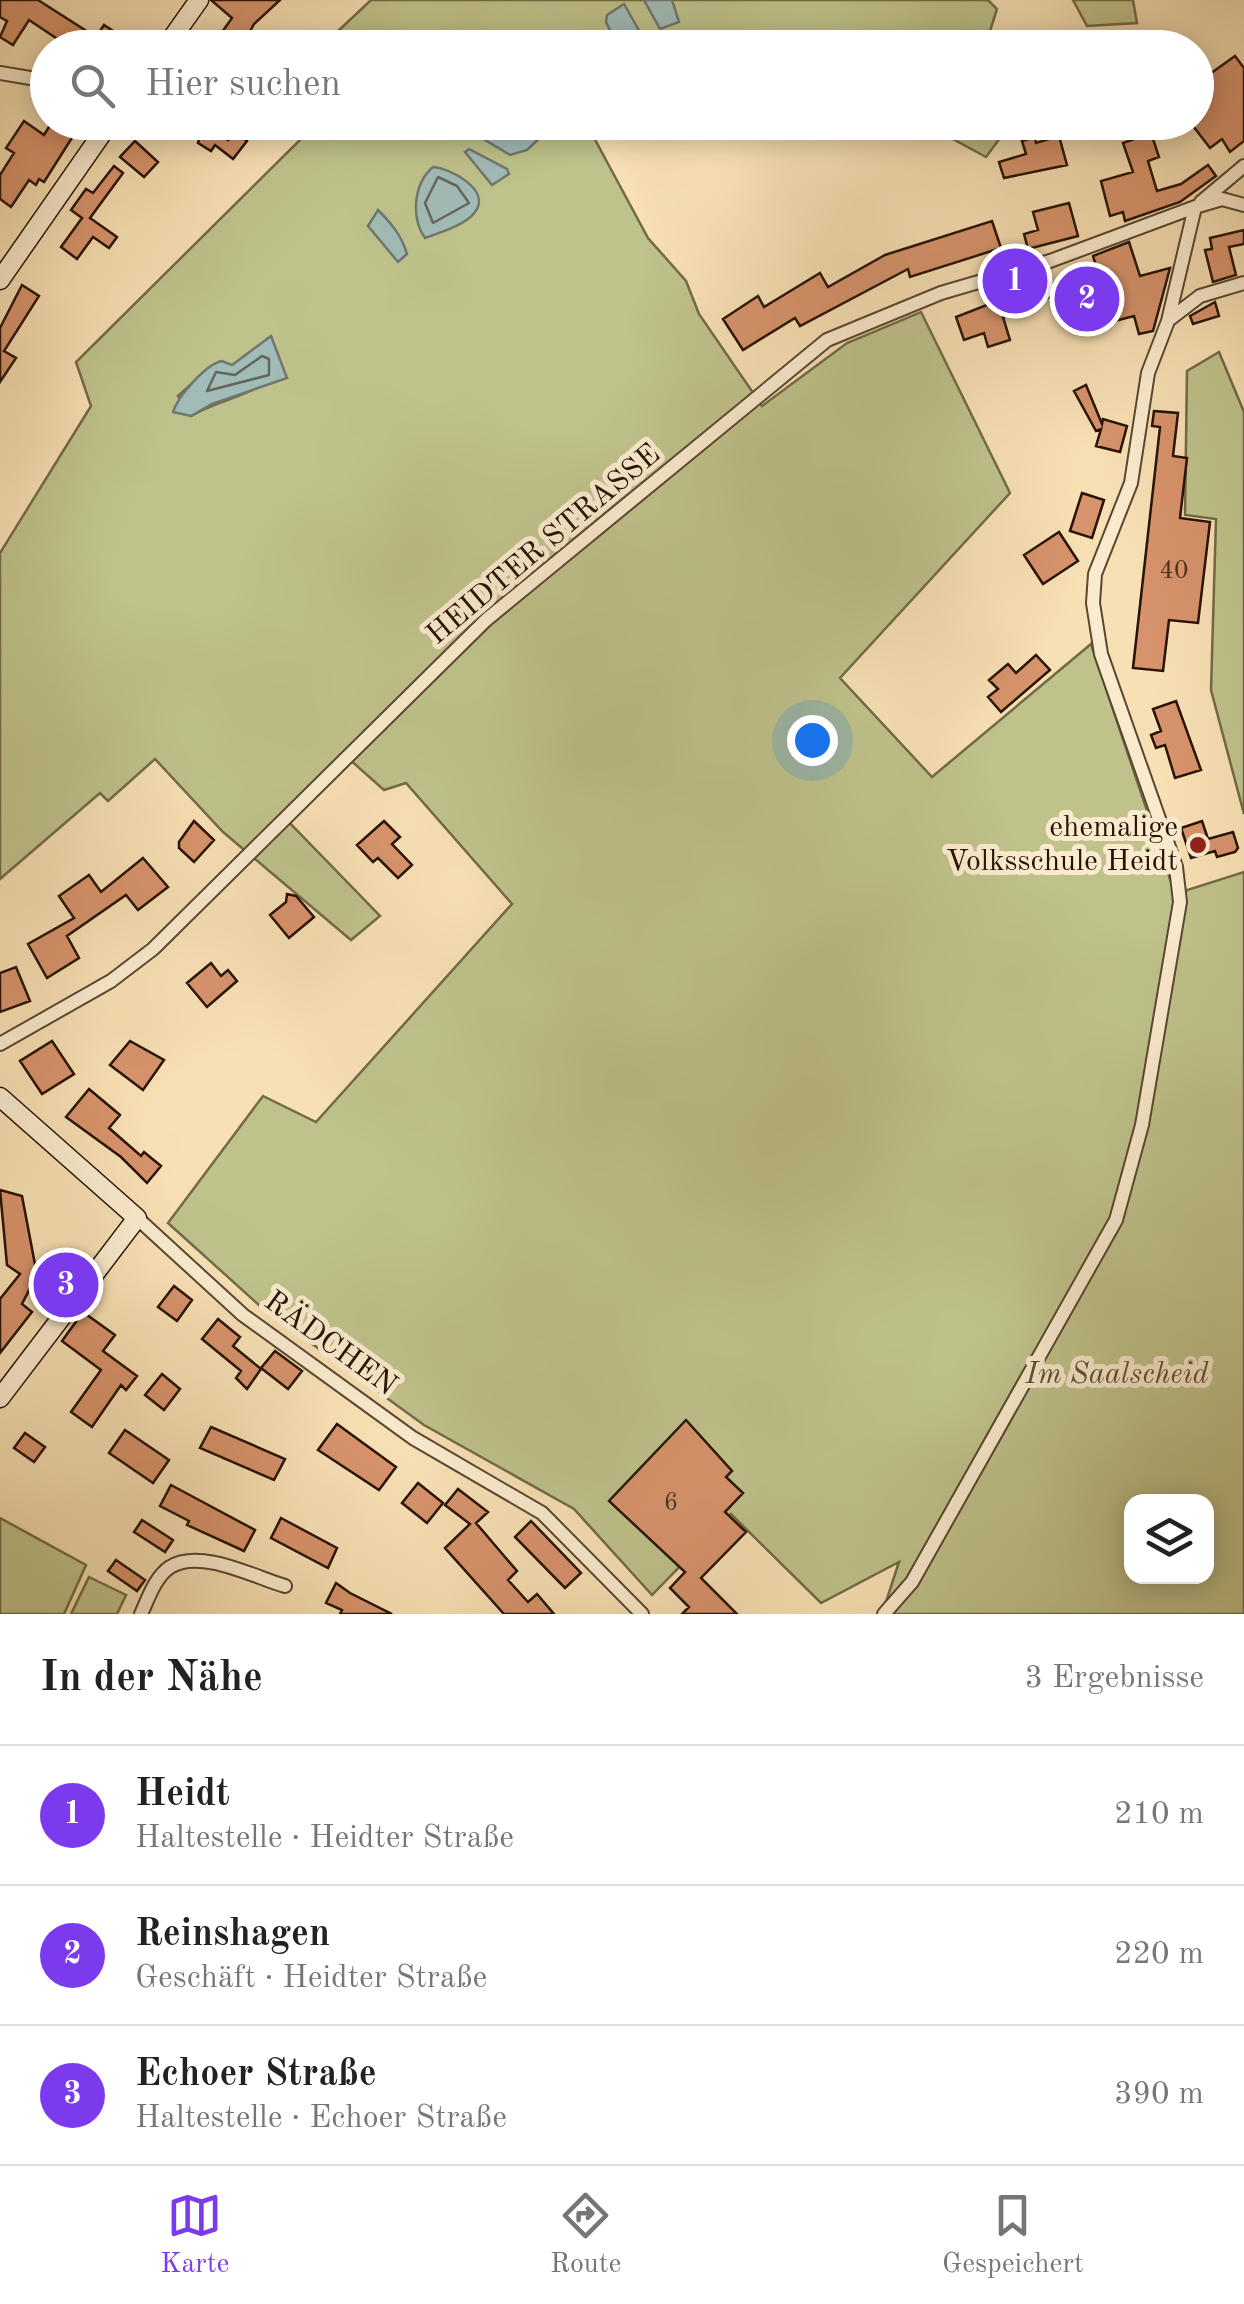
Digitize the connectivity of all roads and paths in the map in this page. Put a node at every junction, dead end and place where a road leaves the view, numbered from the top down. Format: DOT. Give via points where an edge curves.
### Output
graph roads {
  1 [pos="199,0"];
  2 [pos="177,30"];
  3 [pos="0,73"];
  4 [pos="30,78"];
  5 [pos="97,140"];
  6 [pos="1244,166"];
  7 [pos="1244,204"];
  8 [pos="1195,206"];
  9 [pos="0,280"];
  10 [pos="1244,283"];
  11 [pos="1168,321"];
  12 [pos="0,1044"];
  13 [pos="0,1097"];
  14 [pos="137,1218"];
  15 [pos="0,1398"];
  16 [pos="286,1586"];
  17 [pos="141,1614"];
  18 [pos="642,1614"];
  19 [pos="884,1614"];
  1 -- 2 [label="street"];
  3 -- 4 [label="street"];
  5 -- 9 [label="street"];
  6 -- 8 [label="street"];
  7 -- 8 [label="street" via="1222,199"];
  8 -- 11 [label="street"];
  8 -- 12 [label="street, HEIDTER STRASSE" via="1050,261 941,293 827,340 486,620 153,948 111,981"];
  10 -- 11 [label="street" via="1200,296"];
  11 -- 19 [label="street" via="1148,374 1131,483 1095,574 1101,654 1179,882 1178,930 1132,1170 1116,1220 912,1582"];
  13 -- 14 [label="street, RÄDCHEN"];
  14 -- 15 [label="street"];
  14 -- 18 [label="street, RÄDCHEN" via="244,1314 412,1438 542,1513"];
  16 -- 17 [label="street" via="209,1561 188,1562 158,1579"];
}
